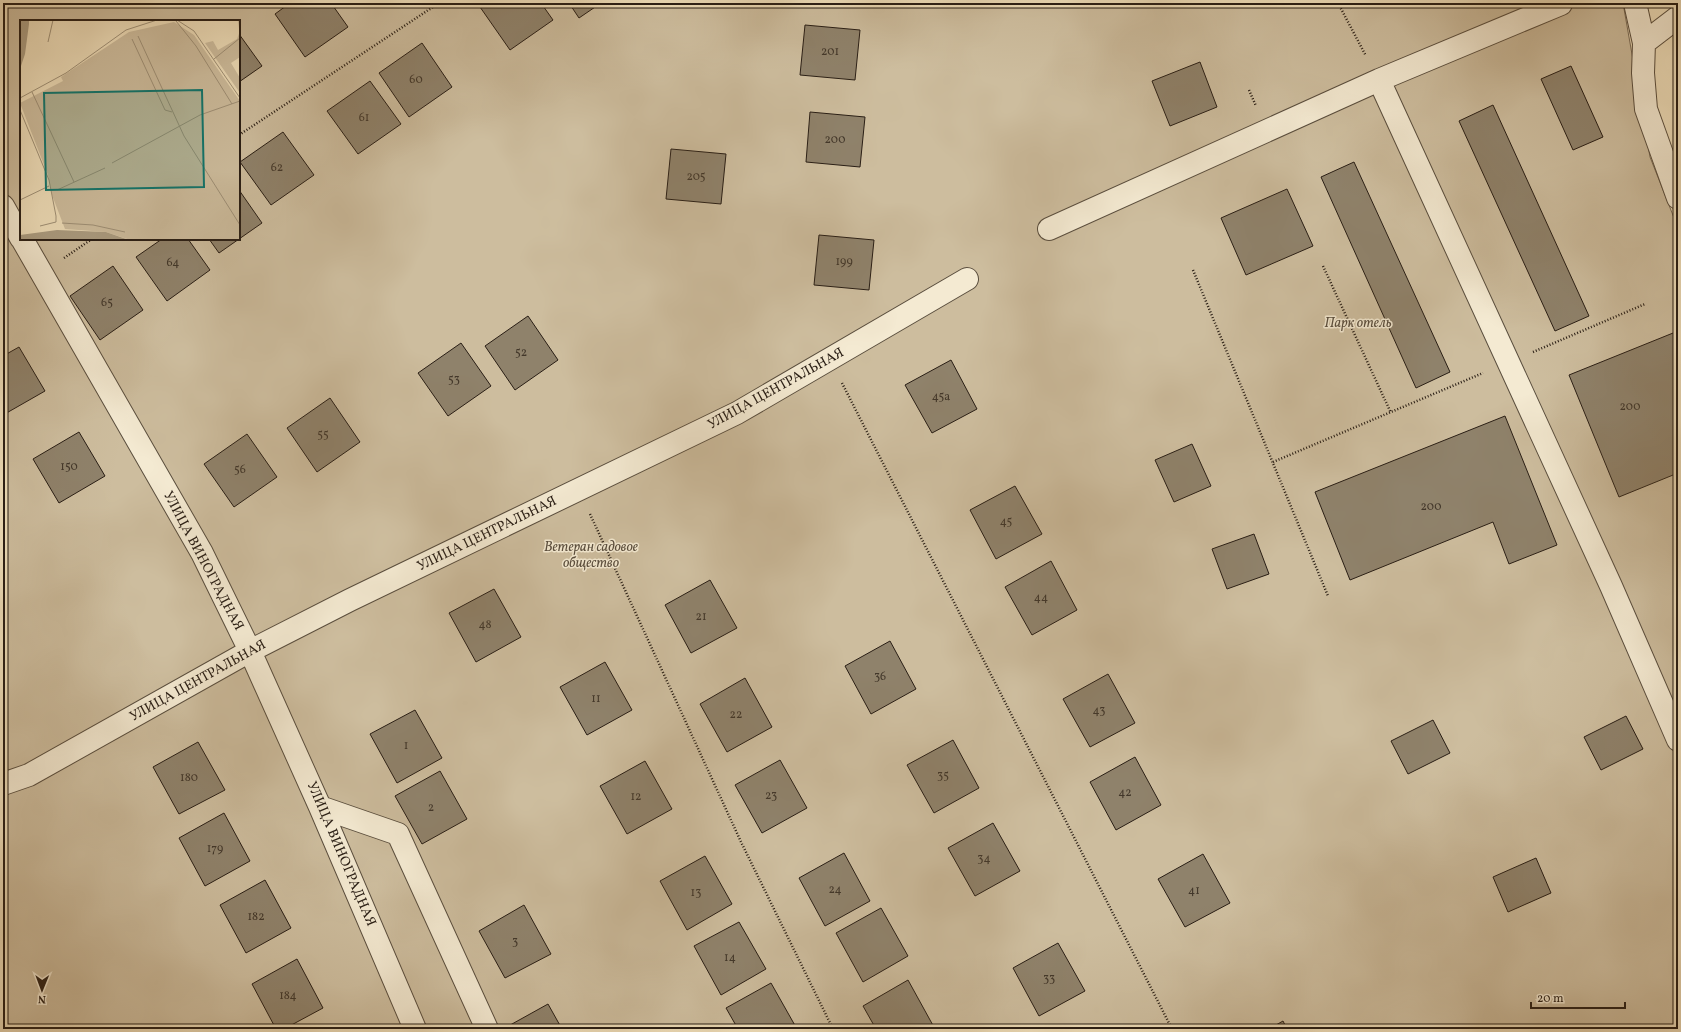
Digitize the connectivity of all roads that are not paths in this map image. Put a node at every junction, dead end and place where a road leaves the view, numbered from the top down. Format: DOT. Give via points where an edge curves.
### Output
graph roads {
  1 [pos="1635,3"];
  2 [pos="1561,4"];
  3 [pos="1678,17"];
  4 [pos="1644,42"];
  5 [pos="1379,80"];
  6 [pos="1678,198"];
  7 [pos="3,206"];
  8 [pos="1049,228"];
  9 [pos="20,236"];
  10 [pos="22,240"];
  11 [pos="967,279"];
  12 [pos="250,650"];
  13 [pos="1678,740"];
  14 [pos="3,784"];
  15 [pos="320,807"];
  16 [pos="415,1029"];
  17 [pos="486,1029"];
  1 -- 4 [label="street"];
  2 -- 5 [label="street"];
  3 -- 4 [label="street"];
  4 -- 6 [label="street" via="1646,109"];
  5 -- 8 [label="street"];
  5 -- 13 [label="street" via="1611,586"];
  7 -- 9 [label="street, УЛИЦА ВИНОГРАДНАЯ"];
  10 -- 12 [label="street, УЛИЦА ВИНОГРАДНАЯ" via="202,553"];
  11 -- 12 [label="street, УЛИЦА ЦЕНТРАЛЬНАЯ" via="738,413"];
  12 -- 14 [label="street, УЛИЦА ЦЕНТРАЛЬНАЯ" via="29,775"];
  12 -- 15 [label="street, УЛИЦА ВИНОГРАДНАЯ"];
  15 -- 16 [label="street, УЛИЦА ВИНОГРАДНАЯ"];
  15 -- 17 [label="street" via="398,834"];
}
